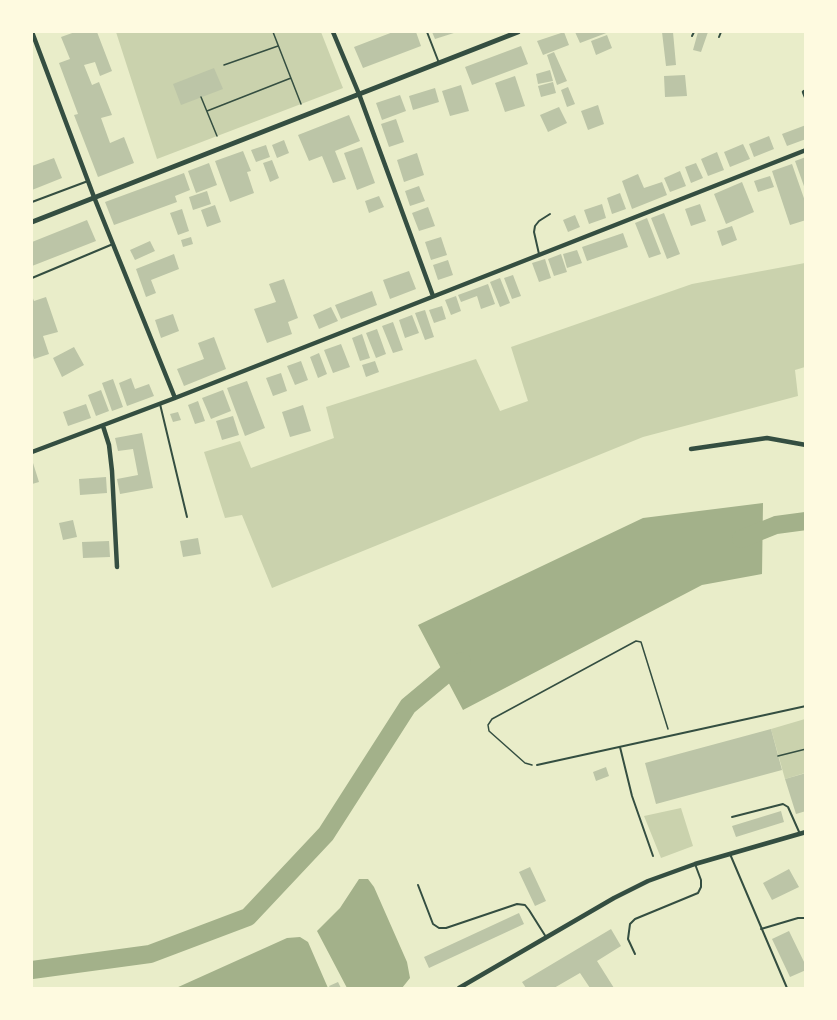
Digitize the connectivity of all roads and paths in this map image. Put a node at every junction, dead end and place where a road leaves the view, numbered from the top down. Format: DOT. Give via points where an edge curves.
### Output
graph roads {
  1 [pos="32,32"];
  2 [pos="273,32"];
  3 [pos="333,32"];
  4 [pos="427,32"];
  5 [pos="518,32"];
  6 [pos="694,32"];
  7 [pos="721,32"];
  8 [pos="692,36"];
  9 [pos="719,37"];
  10 [pos="278,46"];
  11 [pos="439,63"];
  12 [pos="224,65"];
  13 [pos="291,78"];
  14 [pos="359,94"];
  15 [pos="201,97"];
  16 [pos="301,104"];
  17 [pos="207,111"];
  18 [pos="217,136"];
  19 [pos="806,150"];
  20 [pos="88,181"];
  21 [pos="94,197"];
  22 [pos="32,202"];
  23 [pos="550,214"];
  24 [pos="32,222"];
  25 [pos="113,244"];
  26 [pos="540,254"];
  27 [pos="32,278"];
  28 [pos="434,296"];
  29 [pos="175,398"];
  30 [pos="160,404"];
  31 [pos="103,426"];
  32 [pos="806,445"];
  33 [pos="691,448"];
  34 [pos="32,452"];
  35 [pos="187,517"];
  36 [pos="117,567"];
  37 [pos="806,706"];
  38 [pos="670,736"];
  39 [pos="620,747"];
  40 [pos="806,749"];
  41 [pos="778,756"];
  42 [pos="537,765"];
  43 [pos="732,817"];
  44 [pos="803,833"];
  45 [pos="730,854"];
  46 [pos="653,856"];
  47 [pos="695,864"];
  48 [pos="418,885"];
  49 [pos="806,918"];
  50 [pos="761,929"];
  51 [pos="546,937"];
  52 [pos="635,954"];
  53 [pos="459,988"];
  54 [pos="788,988"];
  1 -- 20 [label="street"];
  2 -- 10 [label="path"];
  3 -- 14 [label="street"];
  4 -- 11 [label="lane"];
  5 -- 11 [label="street"];
  6 -- 8 [label="lane"];
  7 -- 9 [label="lane"];
  10 -- 12 [label="path"];
  10 -- 13 [label="path"];
  11 -- 14 [label="street"];
  13 -- 16 [label="path"];
  13 -- 17 [label="path"];
  14 -- 21 [label="street"];
  14 -- 28 [label="street"];
  15 -- 17 [label="path"];
  17 -- 18 [label="path"];
  19 -- 26 [label="street"];
  20 -- 21 [label="street"];
  20 -- 22 [label="lane"];
  21 -- 24 [label="street"];
  21 -- 25 [label="street"];
  23 -- 26 [label="lane" via="535,226"];
  25 -- 27 [label="lane"];
  25 -- 29 [label="street"];
  26 -- 28 [label="street"];
  28 -- 29 [label="street"];
  29 -- 30 [label="street"];
  30 -- 31 [label="street"];
  30 -- 35 [label="lane"];
  31 -- 34 [label="street"];
  31 -- 36 [label="street" via="112,471"];
  32 -- 33 [label="street" via="767,438"];
  37 -- 38 [label="lane"];
  38 -- 39 [label="lane"];
  38 -- 42 [label="path" via="640,642 636,641 492,719 489,731 525,763"];
  39 -- 42 [label="lane"];
  39 -- 46 [label="lane"];
  40 -- 41 [label="path"];
  43 -- 44 [label="lane" via="783,804"];
  44 -- 45 [label="street"];
  45 -- 47 [label="street"];
  45 -- 50 [label="lane"];
  47 -- 51 [label="street" via="640,885"];
  47 -- 52 [label="lane" via="701,880 698,893 630,924 628,939"];
  48 -- 51 [label="lane" via="433,924 439,928 517,904 530,910"];
  49 -- 50 [label="lane"];
  50 -- 54 [label="lane"];
  51 -- 53 [label="street"];
}
